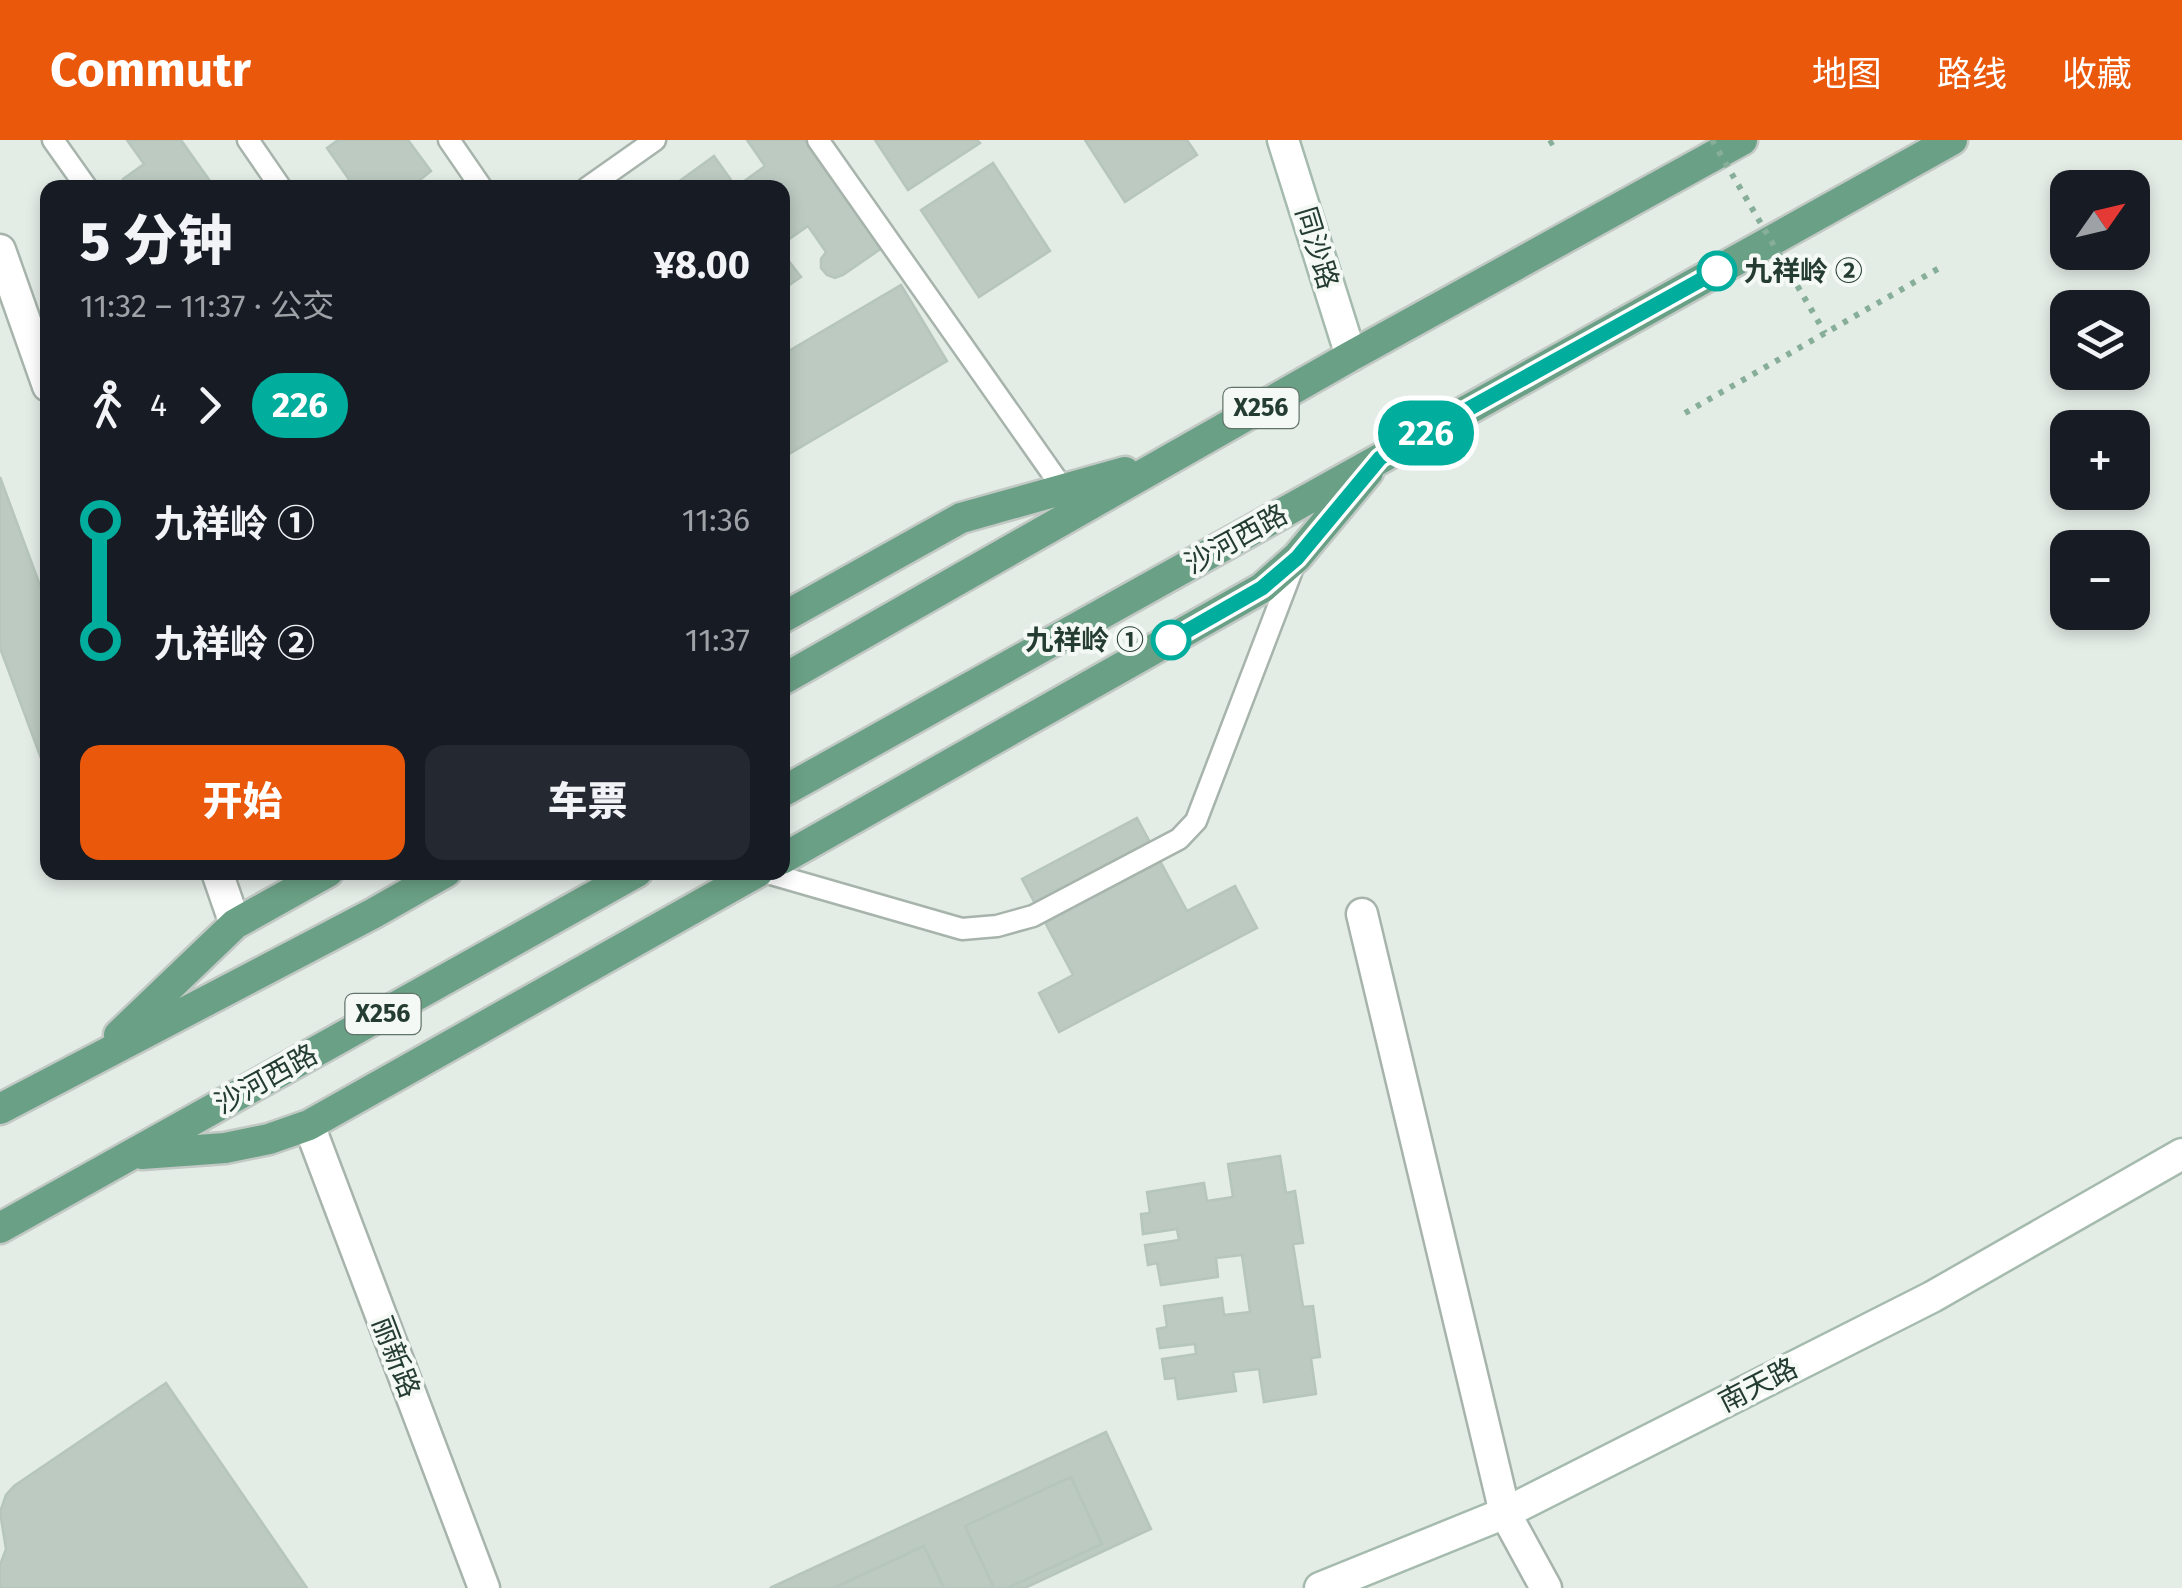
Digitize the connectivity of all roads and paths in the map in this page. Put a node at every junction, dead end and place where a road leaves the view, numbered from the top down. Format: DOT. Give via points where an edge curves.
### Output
graph roads {
  1 [pos="53,140"];
  2 [pos="248,140"];
  3 [pos="449,140"];
  4 [pos="654,140"];
  5 [pos="818,140"];
  6 [pos="1283,140"];
  7 [pos="1712,140"];
  8 [pos="1742,140"];
  9 [pos="1952,140"];
  10 [pos="81,180"];
  11 [pos="276,180"];
  12 [pos="476,180"];
  13 [pos="598,180"];
  14 [pos="0,250"];
  15 [pos="1941,268"];
  16 [pos="1825,333"];
  17 [pos="1351,356"];
  18 [pos="40,363"];
  19 [pos="1685,413"];
  20 [pos="1380,458"];
  21 [pos="1171,459"];
  22 [pos="1064,490"];
  23 [pos="1297,558"];
  24 [pos="790,614"];
  25 [pos="790,675"];
  26 [pos="790,788"];
  27 [pos="790,854"];
  28 [pos="220,880"];
  29 [pos="314,880"];
  30 [pos="432,880"];
  31 [pos="624,880"];
  32 [pos="747,880"];
  33 [pos="789,880"];
  34 [pos="1362,914"];
  35 [pos="235,924"];
  36 [pos="75,1070"];
  37 [pos="0,1110"];
  38 [pos="309,1125"];
  39 [pos="2182,1154"];
  40 [pos="130,1156"];
  41 [pos="0,1228"];
  42 [pos="1505,1513"];
  43 [pos="484,1588"];
  44 [pos="1320,1588"];
  45 [pos="1546,1588"];
  1 -- 10 [label="lane"];
  2 -- 11 [label="lane"];
  3 -- 12 [label="lane"];
  4 -- 13 [label="lane"];
  5 -- 22 [label="lane"];
  6 -- 17 [label="street, 同沙路"];
  7 -- 16 [label="path, bridge"];
  8 -- 17 [label="main road, X256"];
  9 -- 20 [label="main road, 沙河西路"];
  14 -- 18 [label="street"];
  15 -- 16 [label="path"];
  16 -- 19 [label="path"];
  17 -- 21 [label="main road, X256"];
  20 -- 23 [label="main road"];
  20 -- 26 [label="main road, 沙河西路"];
  21 -- 22 [label="main road"];
  21 -- 25 [label="main road, X256"];
  22 -- 24 [label="main road" via="961,518"];
  23 -- 27 [label="main road" via="1262,588"];
  23 -- 33 [label="lane" via="1196,821 1179,839 1033,916 962,930"];
  28 -- 35 [label="street"];
  29 -- 35 [label="main road"];
  30 -- 36 [label="main road"];
  31 -- 40 [label="main road, 沙河西路 / X256"];
  32 -- 38 [label="main road"];
  34 -- 42 [label="street"];
  35 -- 36 [label="main road"];
  36 -- 37 [label="main road"];
  38 -- 40 [label="main road" via="225,1148"];
  38 -- 43 [label="street, 丽新路"];
  39 -- 42 [label="street, 南天路" via="1932,1297"];
  40 -- 41 [label="main road, 沙河西路 / X256"];
  42 -- 44 [label="street, 南天路"];
  42 -- 45 [label="street"];
}
